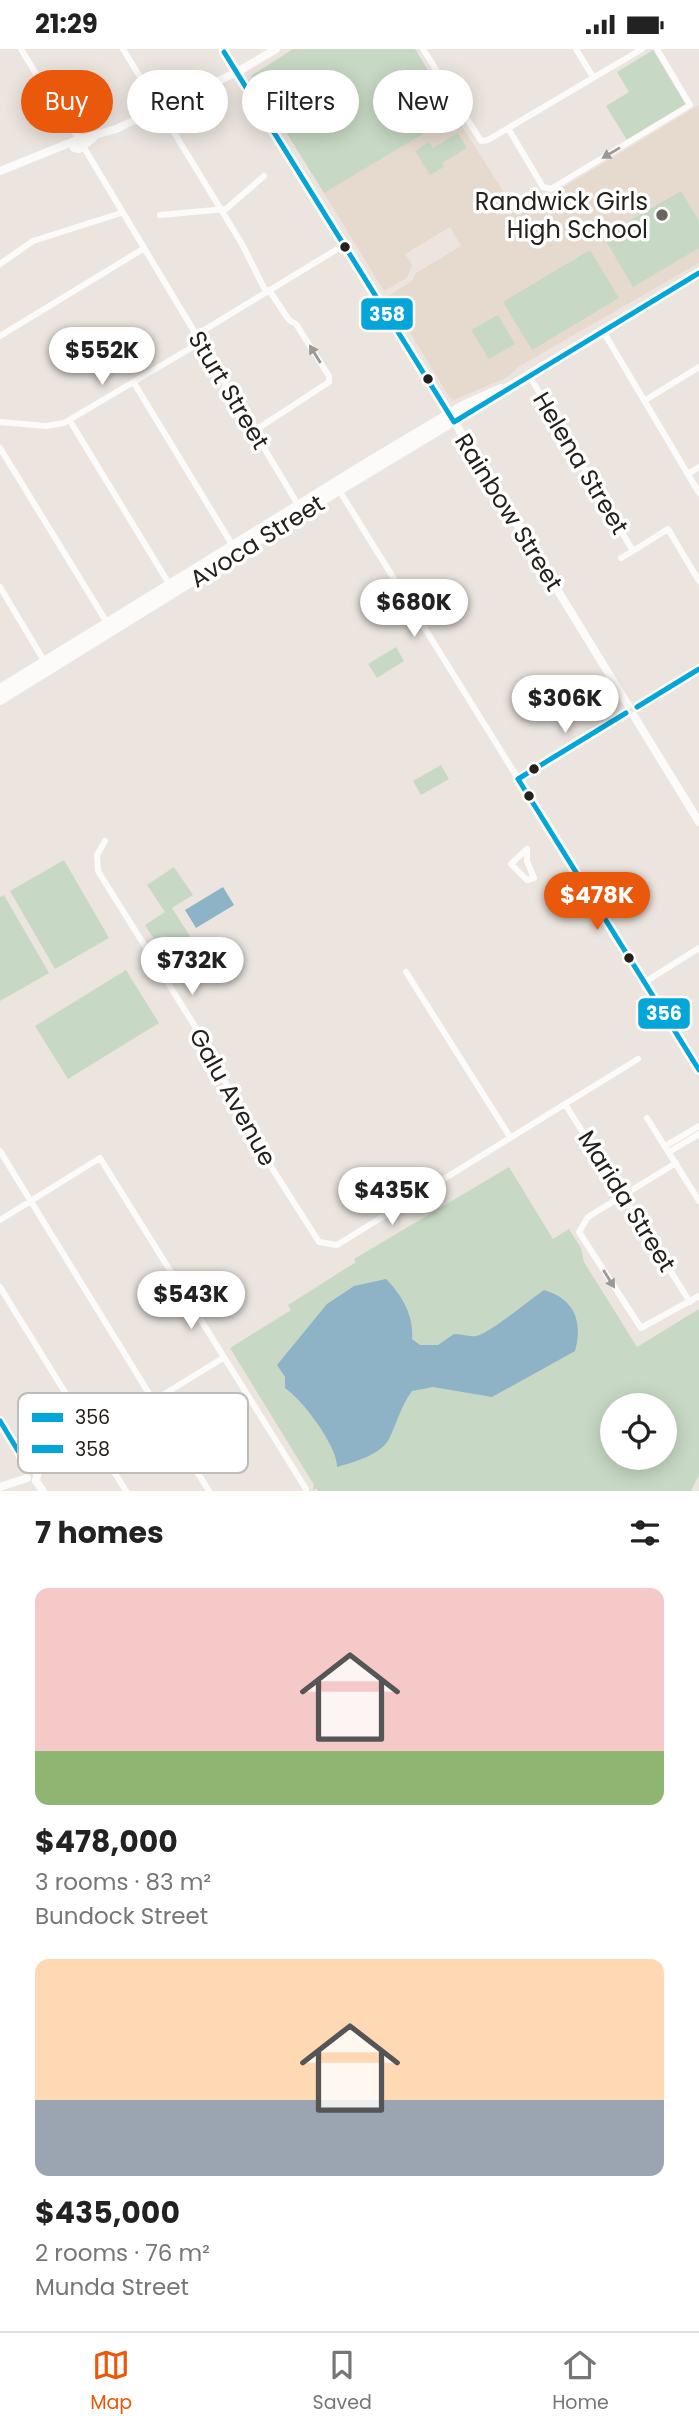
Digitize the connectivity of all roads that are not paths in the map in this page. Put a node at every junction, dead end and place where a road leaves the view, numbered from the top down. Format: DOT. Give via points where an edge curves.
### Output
graph roads {
  1 [pos="21,49"];
  2 [pos="123,49"];
  3 [pos="276,49"];
  4 [pos="423,49"];
  5 [pos="576,49"];
  6 [pos="642,49"];
  7 [pos="657,49"];
  8 [pos="224,50"];
  9 [pos="136,70"];
  10 [pos="237,72"];
  11 [pos="228,76"];
  12 [pos="593,77"];
  13 [pos="127,123"];
  14 [pos="508,128"];
  15 [pos="174,133"];
  16 [pos="78,144"];
  17 [pos="0,171"];
  18 [pos="264,176"];
  19 [pos="221,210"];
  20 [pos="121,213"];
  21 [pos="160,215"];
  22 [pos="344,244"];
  23 [pos="143,249"];
  24 [pos="0,264"];
  25 [pos="698,276"];
  26 [pos="267,291"];
  27 [pos="603,331"];
  28 [pos="196,335"];
  29 [pos="0,336"];
  30 [pos="201,342"];
  31 [pos="699,367"];
  32 [pos="529,375"];
  33 [pos="134,383"];
  34 [pos="644,401"];
  35 [pos="451,418"];
  36 [pos="70,421"];
  37 [pos="0,422"];
  38 [pos="254,431"];
  39 [pos="0,447"];
  40 [pos="699,467"];
  41 [pos="688,474"];
  42 [pos="336,487"];
  43 [pos="699,493"];
  44 [pos="301,508"];
  45 [pos="234,549"];
  46 [pos="633,551"];
  47 [pos="621,558"];
  48 [pos="699,581"];
  49 [pos="0,587"];
  50 [pos="172,588"];
  51 [pos="110,626"];
  52 [pos="47,665"];
  53 [pos="699,669"];
  54 [pos="0,689"];
  55 [pos="0,700"];
  56 [pos="631,710"];
  57 [pos="518,779"];
  58 [pos="699,822"];
  59 [pos="105,841"];
  60 [pos="527,849"];
  61 [pos="699,948"];
  62 [pos="407,972"];
  63 [pos="645,982"];
  64 [pos="638,1059"];
  65 [pos="699,1070"];
  66 [pos="564,1105"];
  67 [pos="648,1118"];
  68 [pos="699,1126"];
  69 [pos="699,1134"];
  70 [pos="510,1137"];
  71 [pos="667,1149"];
  72 [pos="0,1150"];
  73 [pos="676,1163"];
  74 [pos="624,1196"];
  75 [pos="31,1201"];
  76 [pos="699,1201"];
  77 [pos="0,1220"];
  78 [pos="0,1287"];
  79 [pos="699,1296"];
  80 [pos="690,1302"];
  81 [pos="223,1358"];
  82 [pos="65,1393"];
  83 [pos="148,1393"];
  84 [pos="166,1393"];
  85 [pos="245,1393"];
  86 [pos="248,1397"];
  87 [pos="0,1421"];
  88 [pos="18,1451"];
  89 [pos="35,1473"];
  90 [pos="115,1473"];
  91 [pos="198,1473"];
  92 [pos="32,1475"];
  93 [pos="0,1487"];
  94 [pos="306,1489"];
  95 [pos="43,1491"];
  96 [pos="126,1491"];
  97 [pos="209,1491"];
  1 -- 16 [label="street, Sturt Street"];
  2 -- 9 [label="street"];
  3 -- 10 [label="street"];
  4 -- 14 [label="street" via="481,141"];
  5 -- 12 [label="street"];
  6 -- 12 [label="street"];
  7 -- 14 [label="street, one-way" via="690,105 547,190"];
  8 -- 10 [label="main road, Rainbow Street"];
  10 -- 11 [label="street"];
  10 -- 22 [label="main road, Rainbow Street"];
  12 -- 14 [label="street"];
  13 -- 16 [label="street"];
  15 -- 19 [label="street"];
  16 -- 17 [label="street"];
  16 -- 20 [label="street, Sturt Street"];
  18 -- 19 [label="street"];
  19 -- 21 [label="street"];
  19 -- 26 [label="street"];
  20 -- 23 [label="street, Sturt Street"];
  20 -- 24 [label="street" via="33,241"];
  22 -- 26 [label="street"];
  22 -- 35 [label="main road, Rainbow Street"];
  23 -- 28 [label="street, Sturt Street"];
  23 -- 29 [label="street"];
  25 -- 27 [label="main road, Avoca Street"];
  26 -- 28 [label="street"];
  38 -- 26 [label="street, one-way" via="327,385 329,376 296,324"];
  27 -- 32 [label="main road, Avoca Street"];
  27 -- 34 [label="street"];
  28 -- 30 [label="street, Sturt Street"];
  30 -- 33 [label="street"];
  30 -- 38 [label="street, Sturt Street"];
  31 -- 34 [label="street"];
  32 -- 35 [label="main road, Avoca Street"];
  32 -- 46 [label="street, Helena Street"];
  33 -- 36 [label="street"];
  33 -- 45 [label="street"];
  34 -- 41 [label="street"];
  35 -- 42 [label="main road, Avoca Street"];
  35 -- 56 [label="street, Rainbow Street"];
  36 -- 37 [label="street" via="53,426"];
  36 -- 50 [label="street"];
  38 -- 44 [label="street, Sturt Street"];
  39 -- 51 [label="street"];
  40 -- 41 [label="street"];
  41 -- 43 [label="street"];
  42 -- 44 [label="main road, Avoca Street"];
  42 -- 57 [label="street"];
  44 -- 45 [label="main road, Avoca Street"];
  45 -- 50 [label="main road, Avoca Street"];
  46 -- 47 [label="street, Helena Street"];
  46 -- 48 [label="street, Helena Street" via="668,529"];
  49 -- 52 [label="street"];
  50 -- 51 [label="main road, Avoca Street"];
  51 -- 52 [label="main road, Avoca Street"];
  52 -- 54 [label="main road, Avoca Street"];
  52 -- 55 [label="main road, Avoca Street"];
  53 -- 56 [label="street"];
  56 -- 57 [label="street"];
  56 -- 58 [label="street, Rainbow Street"];
  57 -- 63 [label="street"];
  59 -- 70 [label="street, Galu Avenue" via="97,855 98,871 201,1036 263,1154 319,1242 337,1245"];
  60 -- 60 [label="street" via="511,864 527,880 534,878"];
  61 -- 63 [label="street"];
  62 -- 70 [label="street"];
  63 -- 65 [label="street"];
  64 -- 66 [label="street"];
  66 -- 70 [label="street"];
  66 -- 74 [label="street, Marida Street"];
  67 -- 71 [label="street"];
  68 -- 71 [label="street"];
  69 -- 71 [label="street"];
  71 -- 73 [label="street"];
  72 -- 75 [label="street"];
  73 -- 74 [label="street"];
  73 -- 76 [label="street"];
  74 -- 80 [label="street, Marida Street"];
  74 -- 80 [label="street, one-way" via="588,1217 579,1228 582,1237 641,1328"];
  75 -- 77 [label="street"];
  75 -- 81 [label="street" via="100,1158"];
  75 -- 83 [label="street"];
  78 -- 82 [label="street"];
  79 -- 80 [label="street"];
  81 -- 84 [label="street"];
  81 -- 85 [label="street"];
  86 -- 94 [label="street"];
  87 -- 88 [label="street"];
  89 -- 92 [label="street"];
  90 -- 96 [label="street"];
  91 -- 97 [label="street"];
  92 -- 93 [label="street"];
  92 -- 95 [label="street"];
}
